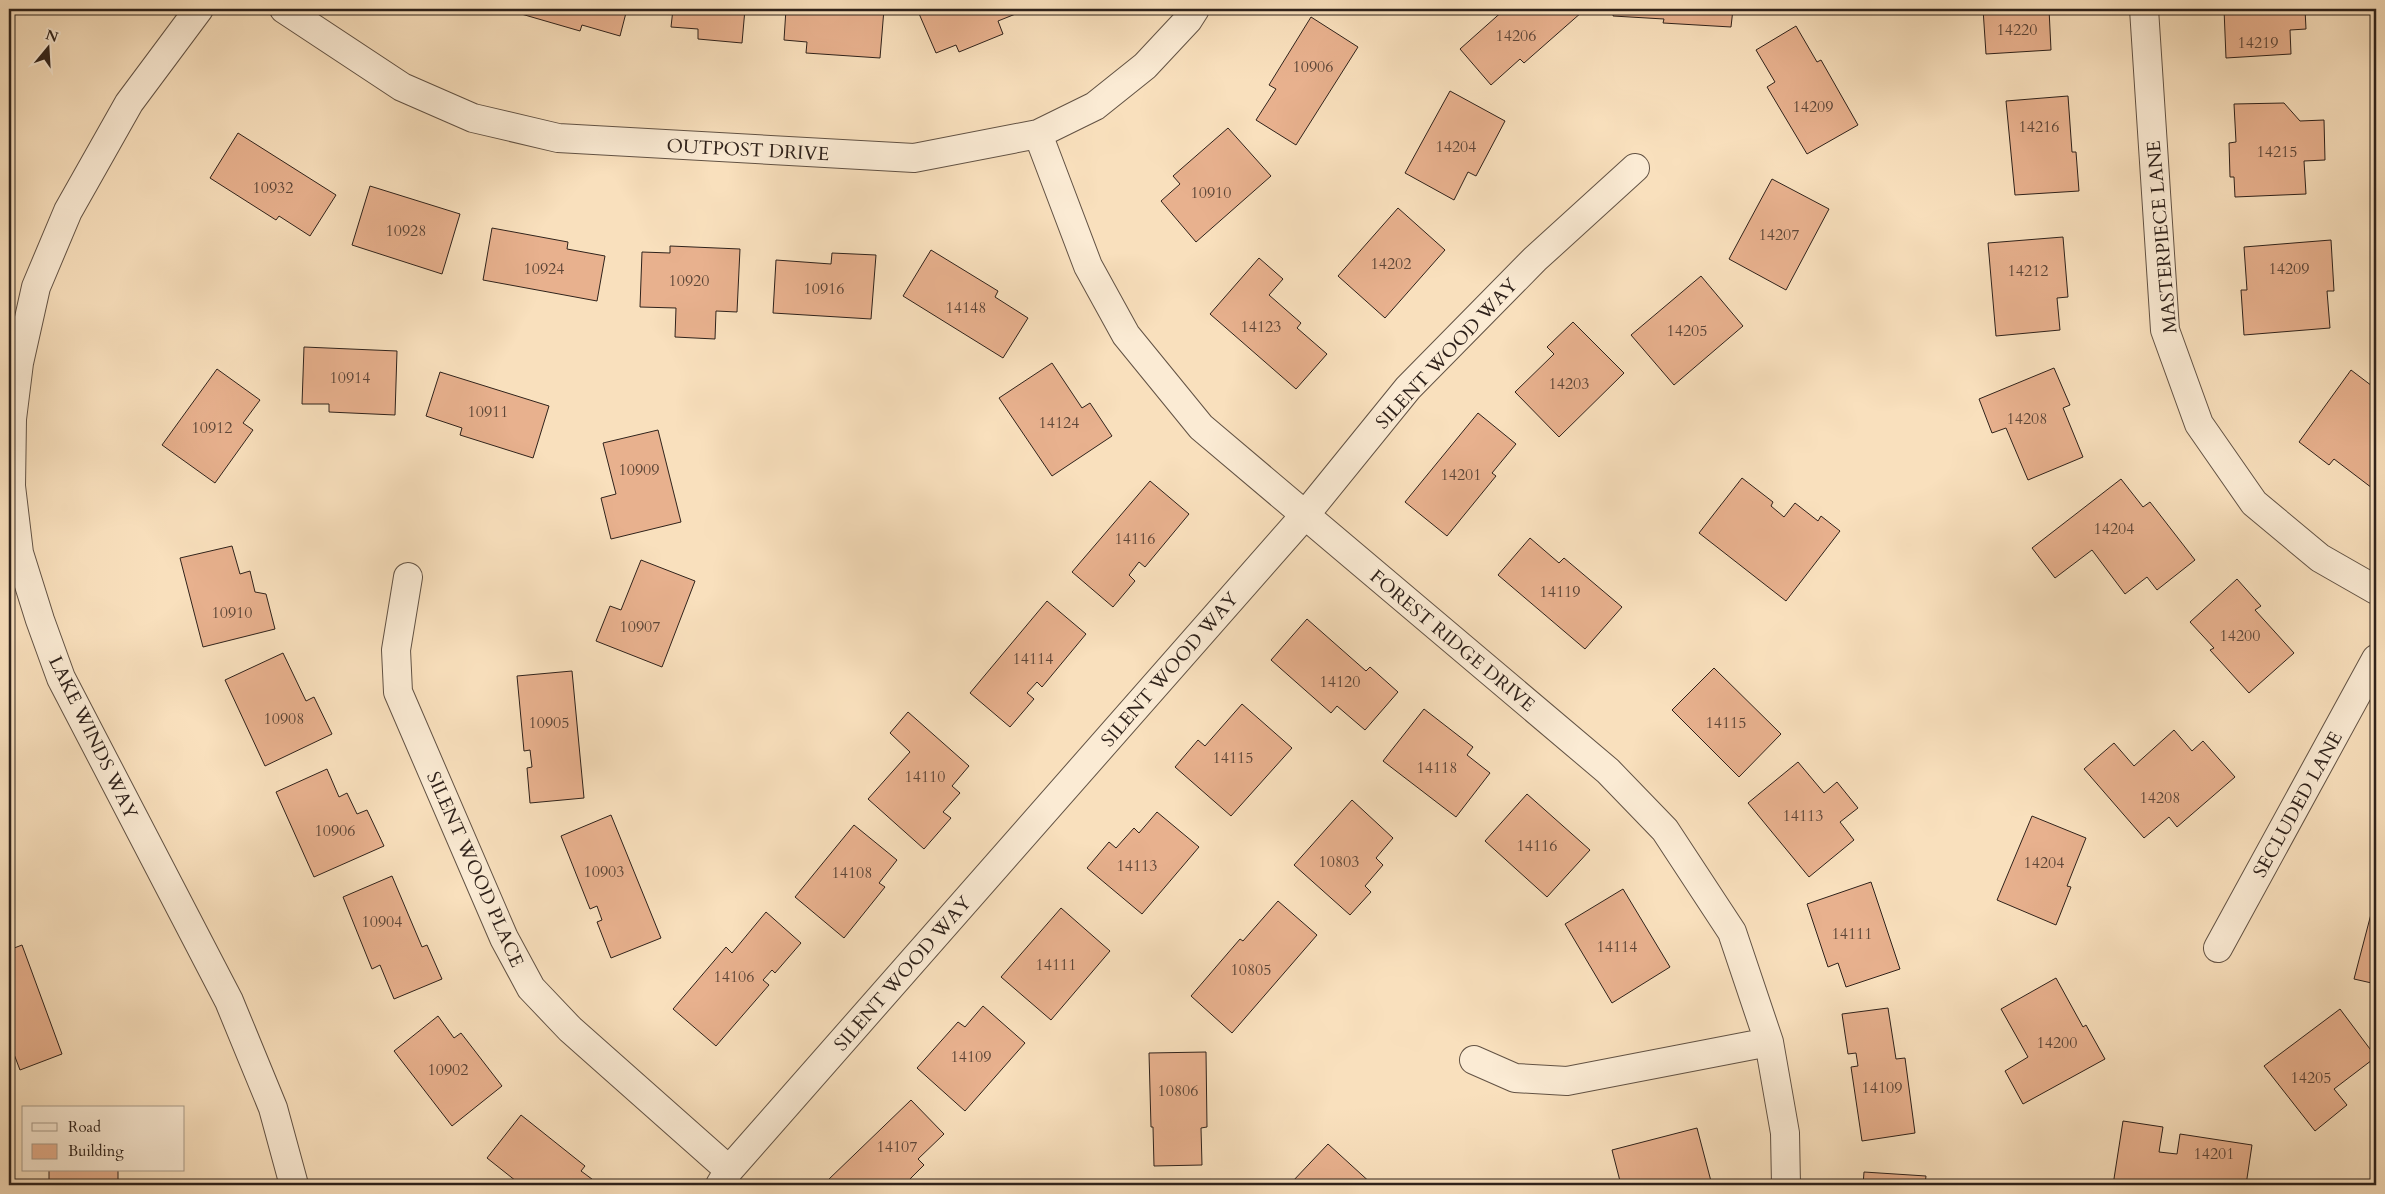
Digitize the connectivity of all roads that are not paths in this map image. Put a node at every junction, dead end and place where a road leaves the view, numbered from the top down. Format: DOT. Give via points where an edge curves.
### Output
graph roads {
  1 [pos="199,9"];
  2 [pos="284,9"];
  3 [pos="1195,9"];
  4 [pos="2144,9"];
  5 [pos="1038,134"];
  6 [pos="1635,168"];
  7 [pos="14,362"];
  8 [pos="1305,514"];
  9 [pos="408,577"];
  10 [pos="2376,590"];
  11 [pos="2376,659"];
  12 [pos="2218,948"];
  13 [pos="1769,1042"];
  14 [pos="1474,1060"];
  15 [pos="725,1178"];
  16 [pos="294,1185"];
  17 [pos="1786,1185"];
  1 -- 7 [label="street, LAKE WINDS WAY" via="129,103 68,211 36,287"];
  2 -- 5 [label="street, OUTPOST DRIVE" via="402,87 473,118 558,138 914,158"];
  3 -- 5 [label="street, OUTPOST DRIVE" via="1145,66 1095,106"];
  4 -- 10 [label="street, MASTERPIECE LANE" via="2165,330 2199,424 2254,503 2320,558"];
  5 -- 8 [label="street, FOREST RIDGE DRIVE" via="1088,266 1126,335 1201,426"];
  6 -- 8 [label="street, SILENT WOOD WAY" via="1535,259 1408,388"];
  7 -- 16 [label="street, LAKE WINDS WAY" via="11,486 19,553 40,620 61,678 229,1001 274,1108"];
  8 -- 13 [label="street, FOREST RIDGE DRIVE" via="1608,770 1665,830 1732,932"];
  8 -- 15 [label="street, SILENT WOOD WAY"];
  9 -- 15 [label="street, SILENT WOOD PLACE" via="396,650 398,692 504,938 532,988 570,1030"];
  11 -- 12 [label="street, SECLUDED LANE"];
  13 -- 14 [label="street" via="1567,1081 1515,1078"];
  13 -- 17 [label="street, FOREST RIDGE DRIVE" via="1786,1133"];
}
